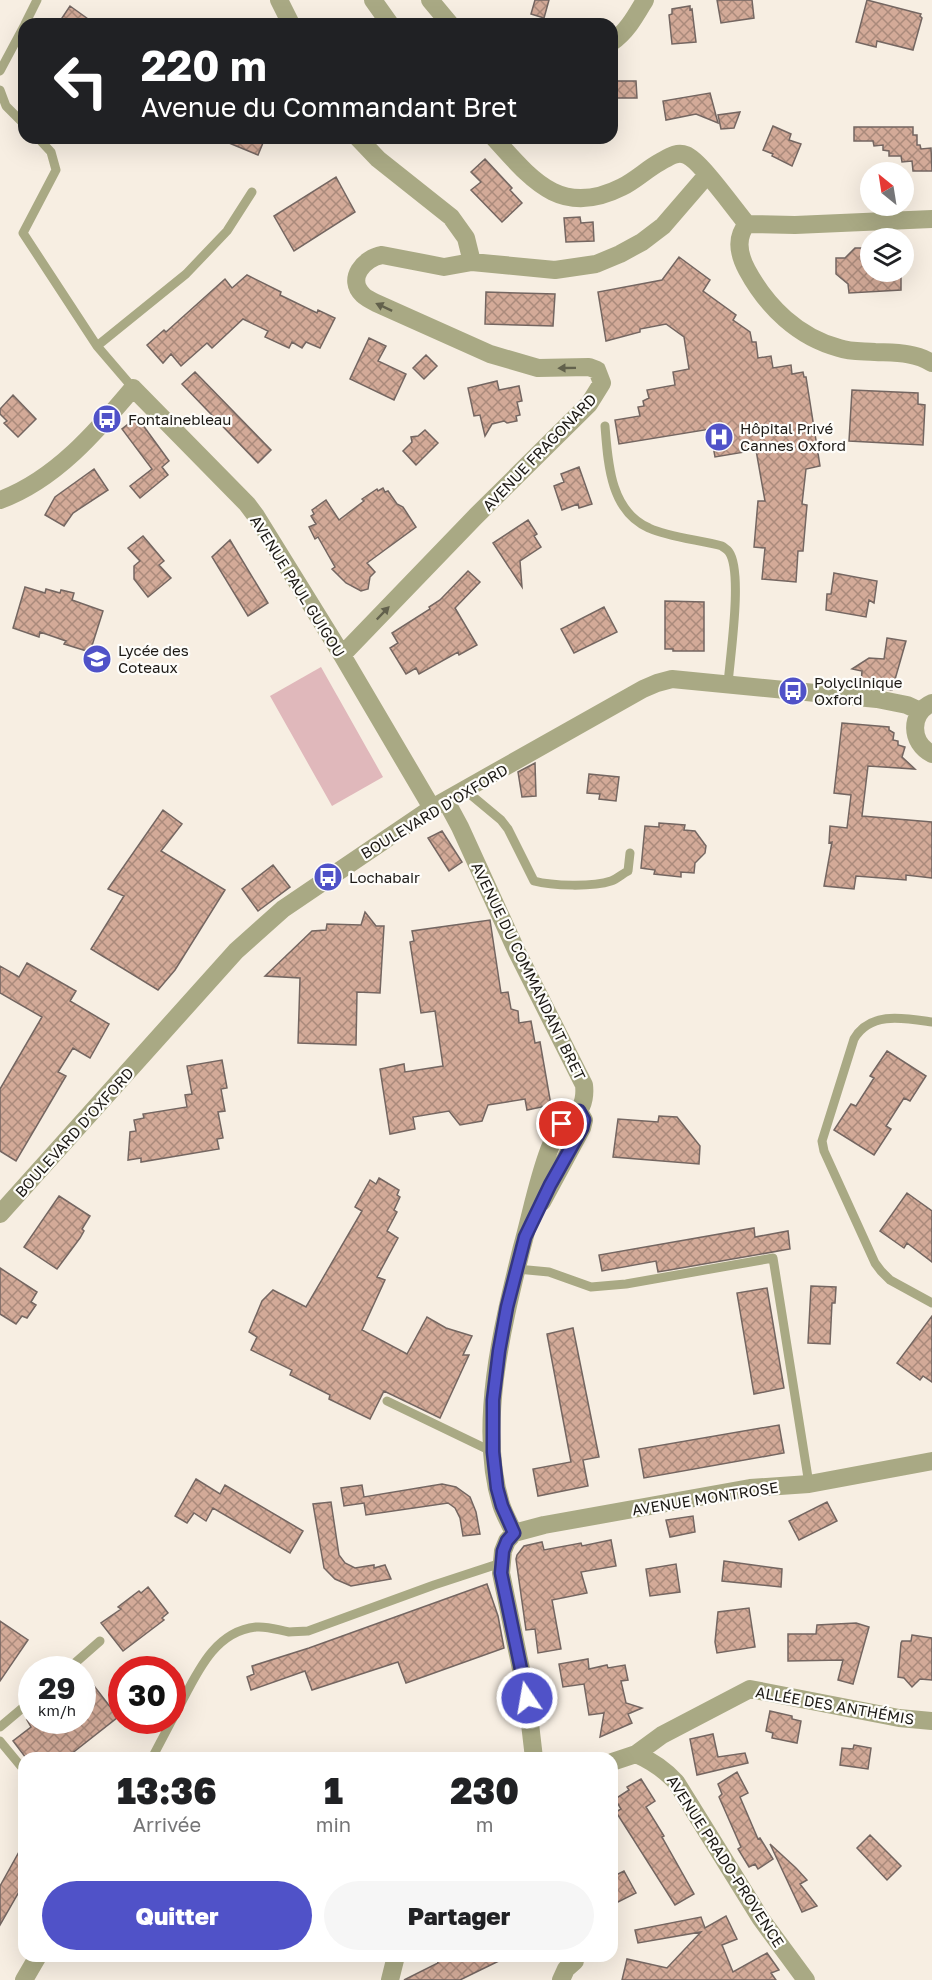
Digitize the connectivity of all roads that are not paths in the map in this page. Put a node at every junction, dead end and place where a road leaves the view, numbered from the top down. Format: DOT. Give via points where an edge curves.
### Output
graph roads {
  1 [pos="37,0"];
  2 [pos="279,0"];
  3 [pos="373,0"];
  4 [pos="430,0"];
  5 [pos="645,0"];
  6 [pos="28,18"];
  7 [pos="288,18"];
  8 [pos="386,18"];
  9 [pos="444,18"];
  10 [pos="18,36"];
  11 [pos="618,39"];
  12 [pos="0,71"];
  13 [pos="0,90"];
  14 [pos="18,118"];
  15 [pos="44,144"];
  16 [pos="364,144"];
  17 [pos="500,144"];
  18 [pos="707,175"];
  19 [pos="252,192"];
  20 [pos="932,219"];
  21 [pos="747,224"];
  22 [pos="472,262"];
  23 [pos="97,346"];
  24 [pos="932,363"];
  25 [pos="133,388"];
  26 [pos="605,426"];
  27 [pos="0,500"];
  28 [pos="342,656"];
  29 [pos="728,684"];
  30 [pos="926,707"];
  31 [pos="932,754"];
  32 [pos="465,790"];
  33 [pos="439,805"];
  34 [pos="630,853"];
  35 [pos="932,1022"];
  36 [pos="0,1214"];
  37 [pos="517,1269"];
  38 [pos="932,1303"];
  39 [pos="387,1401"];
  40 [pos="493,1452"];
  41 [pos="932,1461"];
  42 [pos="809,1484"];
  43 [pos="514,1533"];
  44 [pos="501,1563"];
  45 [pos="100,1641"];
  46 [pos="83,1656"];
  47 [pos="186,1695"];
  48 [pos="18,1711"];
  49 [pos="932,1721"];
  50 [pos="0,1726"];
  51 [pos="165,1734"];
  52 [pos="0,1741"];
  53 [pos="155,1752"];
  54 [pos="533,1752"];
  55 [pos="636,1754"];
  56 [pos="618,1760"];
  57 [pos="18,1763"];
  58 [pos="34,1962"];
  59 [pos="394,1962"];
  60 [pos="574,1962"];
  61 [pos="24,1980"];
  62 [pos="390,1980"];
  63 [pos="561,1980"];
  64 [pos="806,1980"];
  1 -- 6 [label="lane"];
  2 -- 7 [label="street"];
  3 -- 8 [label="street"];
  4 -- 9 [label="street"];
  5 -- 11 [label="street"];
  10 -- 12 [label="lane"];
  13 -- 14 [label="lane" via="6,106"];
  15 -- 23 [label="lane" via="51,152 56,170 23,233"];
  16 -- 22 [label="street" via="452,217 466,238"];
  17 -- 18 [label="street" via="539,184 576,200 622,187 676,154 693,159"];
  18 -- 21 [label="street"];
  18 -- 22 [label="street" via="663,226 642,242 596,264 555,270"];
  19 -- 23 [label="lane" via="226,231 186,274"];
  20 -- 21 [label="street"];
  21 -- 24 [label="street" via="741,230 738,244 743,262 759,291 799,330 841,349 919,355"];
  28 -- 22 [label="street, AVENUE FRAGONARD, one-way" via="589,404 602,383 597,370 538,368 490,354 376,303 363,296 357,287 356,278 365,262 382,255 444,267"];
  23 -- 25 [label="lane"];
  25 -- 27 [label="street" via="79,448 25,488"];
  25 -- 28 [label="street, AVENUE PAUL GUIGOU" via="247,504"];
  26 -- 29 [label="lane" via="610,475 624,507 637,522 650,529 722,546 729,552 735,582"];
  28 -- 33 [label="street, AVENUE PAUL GUIGOU"];
  29 -- 30 [label="street, BOULEVARD D'OXFORD"];
  29 -- 32 [label="street, BOULEVARD D'OXFORD" via="672,679 657,683"];
  30 -- 31 [label="street" via="916,720 916,739"];
  32 -- 33 [label="street, BOULEVARD D'OXFORD"];
  32 -- 34 [label="lane" via="508,829 534,881 545,884 612,880 627,871"];
  33 -- 36 [label="street, BOULEVARD D'OXFORD" via="328,877 254,933"];
  33 -- 37 [label="street, AVENUE DU COMMANDANT BRET" via="460,827 550,1020 582,1078 585,1094 579,1111 584,1120 582,1128 525,1237"];
  35 -- 38 [label="lane" via="883,1018 858,1031 822,1141 875,1263 890,1280"];
  37 -- 40 [label="street, AVENUE DU COMMANDANT BRET" via="499,1351 493,1400"];
  37 -- 42 [label="lane" via="549,1272 591,1287 773,1258"];
  39 -- 40 [label="lane"];
  40 -- 43 [label="street, AVENUE DU COMMANDANT BRET" via="499,1497"];
  41 -- 42 [label="street, AVENUE MONTROSE"];
  42 -- 43 [label="street, AVENUE MONTROSE" via="750,1488"];
  43 -- 44 [label="street" via="507,1541"];
  44 -- 47 [label="lane" via="308,1631 256,1627 230,1635 210,1652"];
  44 -- 54 [label="street"];
  45 -- 46 [label="lane"];
  48 -- 50 [label="lane"];
  49 -- 55 [label="street, ALLÉE DES ANTHÉMIS" via="750,1689 662,1735"];
  51 -- 53 [label="lane"];
  52 -- 57 [label="lane"];
  55 -- 56 [label="street, ALLÉE DES ANTHÉMIS"];
  55 -- 64 [label="street, AVENUE PRADO-PROVENCE" via="651,1760 676,1782 760,1919"];
  58 -- 61 [label="street"];
  59 -- 62 [label="street"];
  60 -- 63 [label="street"];
}
